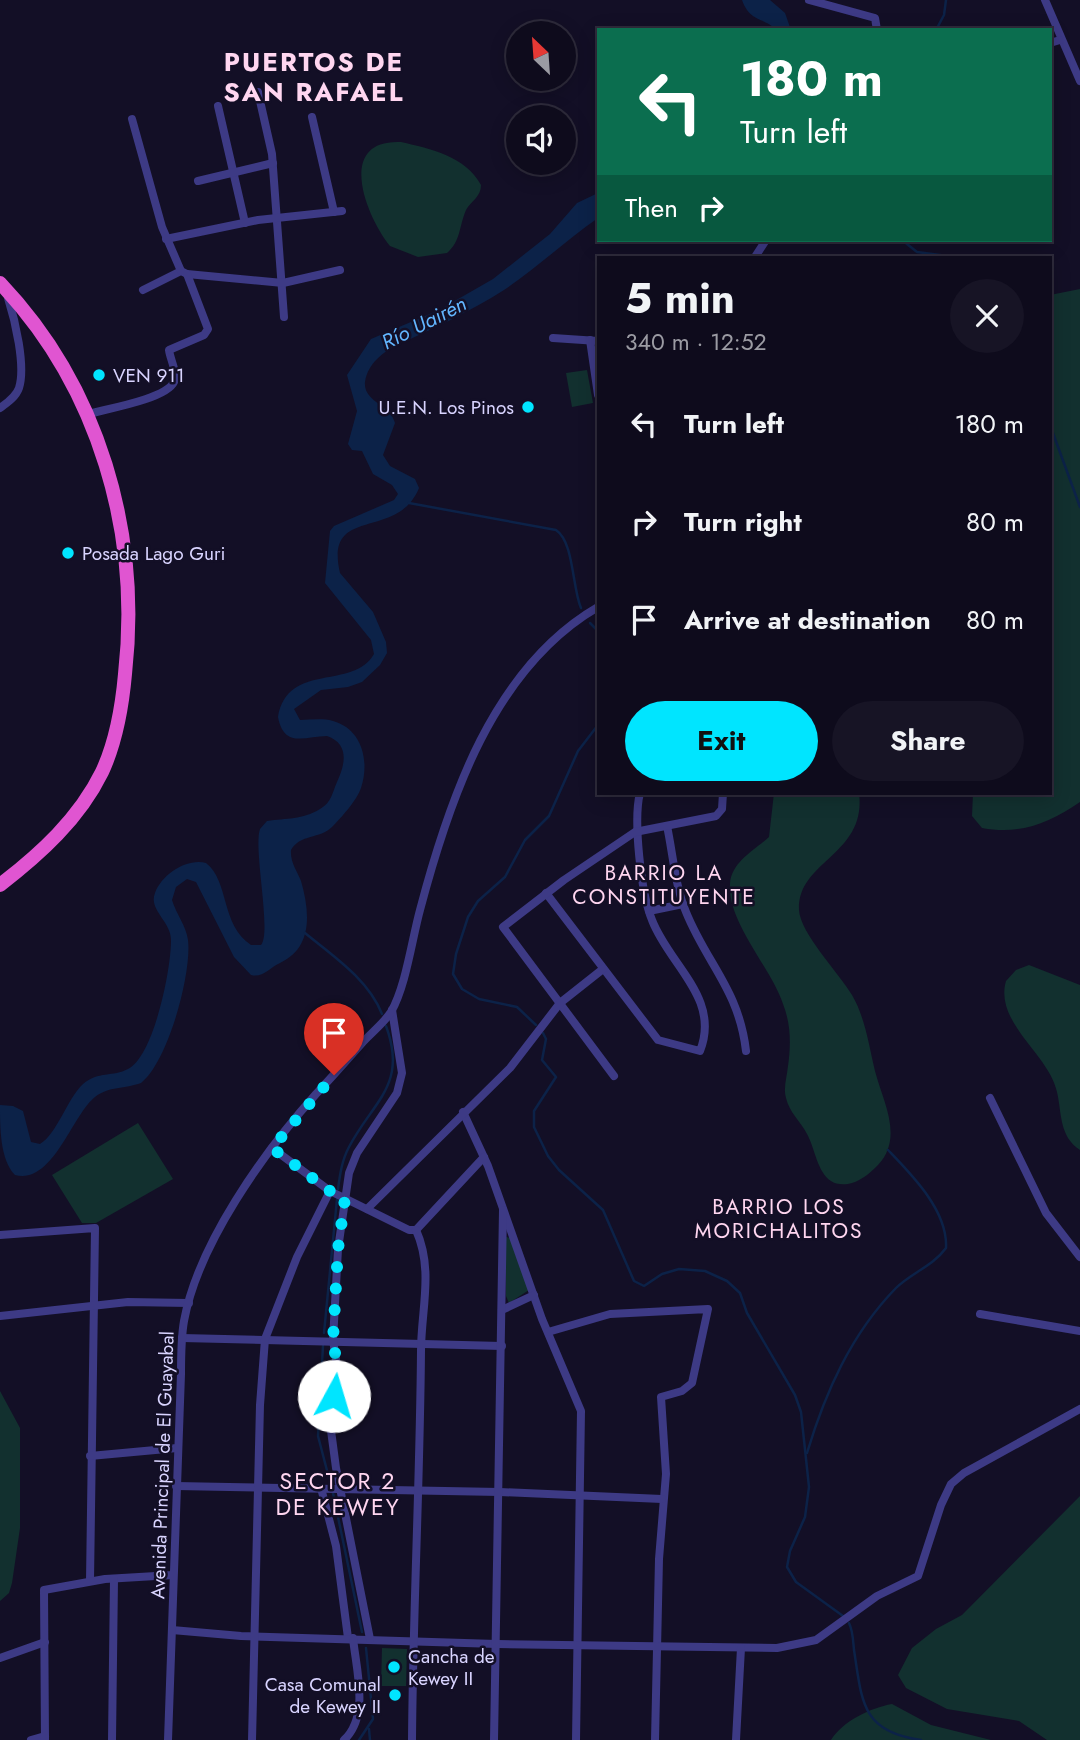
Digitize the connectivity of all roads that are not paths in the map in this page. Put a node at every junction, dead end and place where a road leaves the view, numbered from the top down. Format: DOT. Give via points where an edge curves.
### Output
graph roads {
  1 [pos="809,0"];
  2 [pos="1045,0"];
  3 [pos="877,28"];
  4 [pos="1060,40"];
  5 [pos="1052,42"];
  6 [pos="1080,81"];
  7 [pos="258,92"];
  8 [pos="218,106"];
  9 [pos="312,117"];
  10 [pos="132,119"];
  11 [pos="273,163"];
  12 [pos="232,173"];
  13 [pos="198,181"];
  14 [pos="277,218"];
  15 [pos="245,223"];
  16 [pos="166,239"];
  17 [pos="340,270"];
  18 [pos="184,273"];
  19 [pos="281,283"];
  20 [pos="2,286"];
  21 [pos="143,290"];
  22 [pos="284,317"];
  23 [pos="554,338"];
  24 [pos="594,340"];
  25 [pos="597,381"];
  26 [pos="0,408"];
  27 [pos="88,414"];
  28 [pos="597,608"];
  29 [pos="640,795"];
  30 [pos="723,795"];
  31 [pos="667,826"];
  32 [pos="635,831"];
  33 [pos="0,885"];
  34 [pos="546,893"];
  35 [pos="683,904"];
  36 [pos="649,911"];
  37 [pos="603,969"];
  38 [pos="560,1003"];
  39 [pos="392,1010"];
  40 [pos="746,1051"];
  41 [pos="614,1076"];
  42 [pos="990,1098"];
  43 [pos="463,1112"];
  44 [pos="272,1148"];
  45 [pos="484,1157"];
  46 [pos="330,1191"];
  47 [pos="345,1198"];
  48 [pos="503,1207"];
  49 [pos="367,1209"];
  50 [pos="416,1230"];
  51 [pos="0,1234"];
  52 [pos="1080,1257"];
  53 [pos="534,1295"];
  54 [pos="189,1303"];
  55 [pos="93,1305"];
  56 [pos="502,1310"];
  57 [pos="980,1314"];
  58 [pos="0,1316"];
  59 [pos="1080,1331"];
  60 [pos="548,1332"];
  61 [pos="182,1338"];
  62 [pos="265,1339"];
  63 [pos="333,1340"];
  64 [pos="421,1343"];
  65 [pos="502,1346"];
  66 [pos="1080,1409"];
  67 [pos="177,1448"];
  68 [pos="90,1456"];
  69 [pos="176,1486"];
  70 [pos="258,1487"];
  71 [pos="321,1488"];
  72 [pos="341,1488"];
  73 [pos="420,1490"];
  74 [pos="500,1492"];
  75 [pos="580,1494"];
  76 [pos="662,1499"];
  77 [pos="173,1575"];
  78 [pos="114,1579"];
  79 [pos="90,1581"];
  80 [pos="172,1630"];
  81 [pos="255,1636"];
  82 [pos="350,1638"];
  83 [pos="370,1639"];
  84 [pos="416,1641"];
  85 [pos="45,1642"];
  86 [pos="497,1644"];
  87 [pos="577,1644"];
  88 [pos="659,1646"];
  89 [pos="741,1648"];
  90 [pos="0,1658"];
  91 [pos="45,1738"];
  92 [pos="31,1740"];
  93 [pos="113,1740"];
  94 [pos="169,1740"];
  95 [pos="252,1740"];
  96 [pos="344,1740"];
  97 [pos="412,1740"];
  98 [pos="494,1740"];
  99 [pos="576,1740"];
  100 [pos="655,1740"];
  101 [pos="737,1740"];
  1 -- 3 [label="street" via="875,18"];
  2 -- 4 [label="street"];
  4 -- 5 [label="street"];
  4 -- 6 [label="street"];
  7 -- 11 [label="street"];
  8 -- 12 [label="street"];
  9 -- 14 [label="street" via="338,212"];
  10 -- 16 [label="street"];
  11 -- 12 [label="street"];
  11 -- 14 [label="street"];
  12 -- 13 [label="street"];
  12 -- 15 [label="street"];
  14 -- 15 [label="street"];
  14 -- 19 [label="street"];
  15 -- 16 [label="street"];
  16 -- 18 [label="street"];
  17 -- 19 [label="street"];
  18 -- 19 [label="street"];
  18 -- 21 [label="street"];
  18 -- 27 [label="street" via="208,329 169,350 173,385 153,396"];
  19 -- 22 [label="street"];
  20 -- 26 [label="street" via="16,331 21,375 16,394"];
  20 -- 27 [label="highway" via="55,350"];
  23 -- 24 [label="street"];
  24 -- 25 [label="street"];
  27 -- 33 [label="highway" via="112,488 125,570 127,659 117,727 103,771 75,815"];
  28 -- 39 [label="street, Avenida Principal de El Guayabal" via="541,653 484,735 454,800"];
  29 -- 32 [label="street"];
  30 -- 31 [label="street" via="722,809 716,816"];
  31 -- 32 [label="street"];
  31 -- 35 [label="street"];
  32 -- 34 [label="street"];
  32 -- 36 [label="street"];
  34 -- 37 [label="street"];
  34 -- 38 [label="street" via="503,927"];
  35 -- 36 [label="street"];
  35 -- 40 [label="street" via="733,996"];
  36 -- 37 [label="street" via="699,998 706,1028 700,1051 658,1040"];
  37 -- 38 [label="street"];
  38 -- 41 [label="street"];
  38 -- 43 [label="street" via="518,1059"];
  39 -- 44 [label="street, Avenida Principal de El Guayabal"];
  39 -- 47 [label="street" via="400,1050 400,1083 352,1163"];
  42 -- 52 [label="street" via="1046,1213"];
  43 -- 45 [label="street"];
  43 -- 49 [label="street"];
  44 -- 46 [label="street"];
  44 -- 54 [label="street, Avenida Principal de El Guayabal" via="218,1232"];
  45 -- 48 [label="street"];
  45 -- 50 [label="street"];
  46 -- 47 [label="street"];
  46 -- 62 [label="street" via="297,1257"];
  47 -- 49 [label="street"];
  47 -- 63 [label="street"];
  48 -- 53 [label="street"];
  48 -- 56 [label="street"];
  49 -- 50 [label="street"];
  50 -- 64 [label="street" via="426,1267"];
  51 -- 55 [label="street" via="95,1228"];
  53 -- 56 [label="street"];
  53 -- 60 [label="street"];
  54 -- 55 [label="street"];
  54 -- 61 [label="street, Avenida Principal de El Guayabal"];
  55 -- 58 [label="street"];
  55 -- 68 [label="street"];
  56 -- 65 [label="street"];
  57 -- 59 [label="street"];
  60 -- 75 [label="street" via="581,1411"];
  60 -- 76 [label="street" via="610,1314 708,1309 692,1383 661,1397 666,1474"];
  61 -- 62 [label="street"];
  61 -- 67 [label="street, Avenida Principal de El Guayabal"];
  62 -- 63 [label="street"];
  62 -- 70 [label="street"];
  63 -- 64 [label="street"];
  63 -- 72 [label="street" via="337,1366 330,1432"];
  64 -- 65 [label="street"];
  64 -- 73 [label="street"];
  65 -- 74 [label="street"];
  66 -- 89 [label="street" via="951,1484 916,1579 877,1596 816,1640 795,1646"];
  67 -- 68 [label="street"];
  67 -- 69 [label="street, Avenida Principal de El Guayabal"];
  68 -- 79 [label="street"];
  69 -- 70 [label="street"];
  69 -- 77 [label="street, Avenida Principal de El Guayabal"];
  70 -- 71 [label="street"];
  70 -- 81 [label="street"];
  71 -- 72 [label="street"];
  71 -- 82 [label="street" via="336,1546"];
  72 -- 73 [label="street"];
  72 -- 83 [label="street"];
  73 -- 74 [label="street"];
  73 -- 84 [label="street"];
  74 -- 75 [label="street"];
  74 -- 86 [label="street"];
  75 -- 76 [label="street"];
  75 -- 87 [label="street"];
  76 -- 88 [label="street"];
  77 -- 78 [label="street"];
  77 -- 80 [label="street, Avenida Principal de El Guayabal"];
  78 -- 79 [label="street"];
  78 -- 93 [label="street"];
  79 -- 85 [label="street" via="44,1590"];
  80 -- 81 [label="street"];
  80 -- 94 [label="street, Avenida Principal de El Guayabal"];
  81 -- 82 [label="street"];
  81 -- 95 [label="street"];
  82 -- 83 [label="street"];
  82 -- 96 [label="street" via="358,1717"];
  83 -- 84 [label="street"];
  84 -- 86 [label="street"];
  84 -- 97 [label="street"];
  85 -- 90 [label="street"];
  85 -- 91 [label="street"];
  86 -- 87 [label="street"];
  86 -- 98 [label="street"];
  87 -- 88 [label="street"];
  87 -- 99 [label="street"];
  88 -- 89 [label="street"];
  88 -- 100 [label="street"];
  89 -- 101 [label="street"];
  91 -- 92 [label="street"];
}
